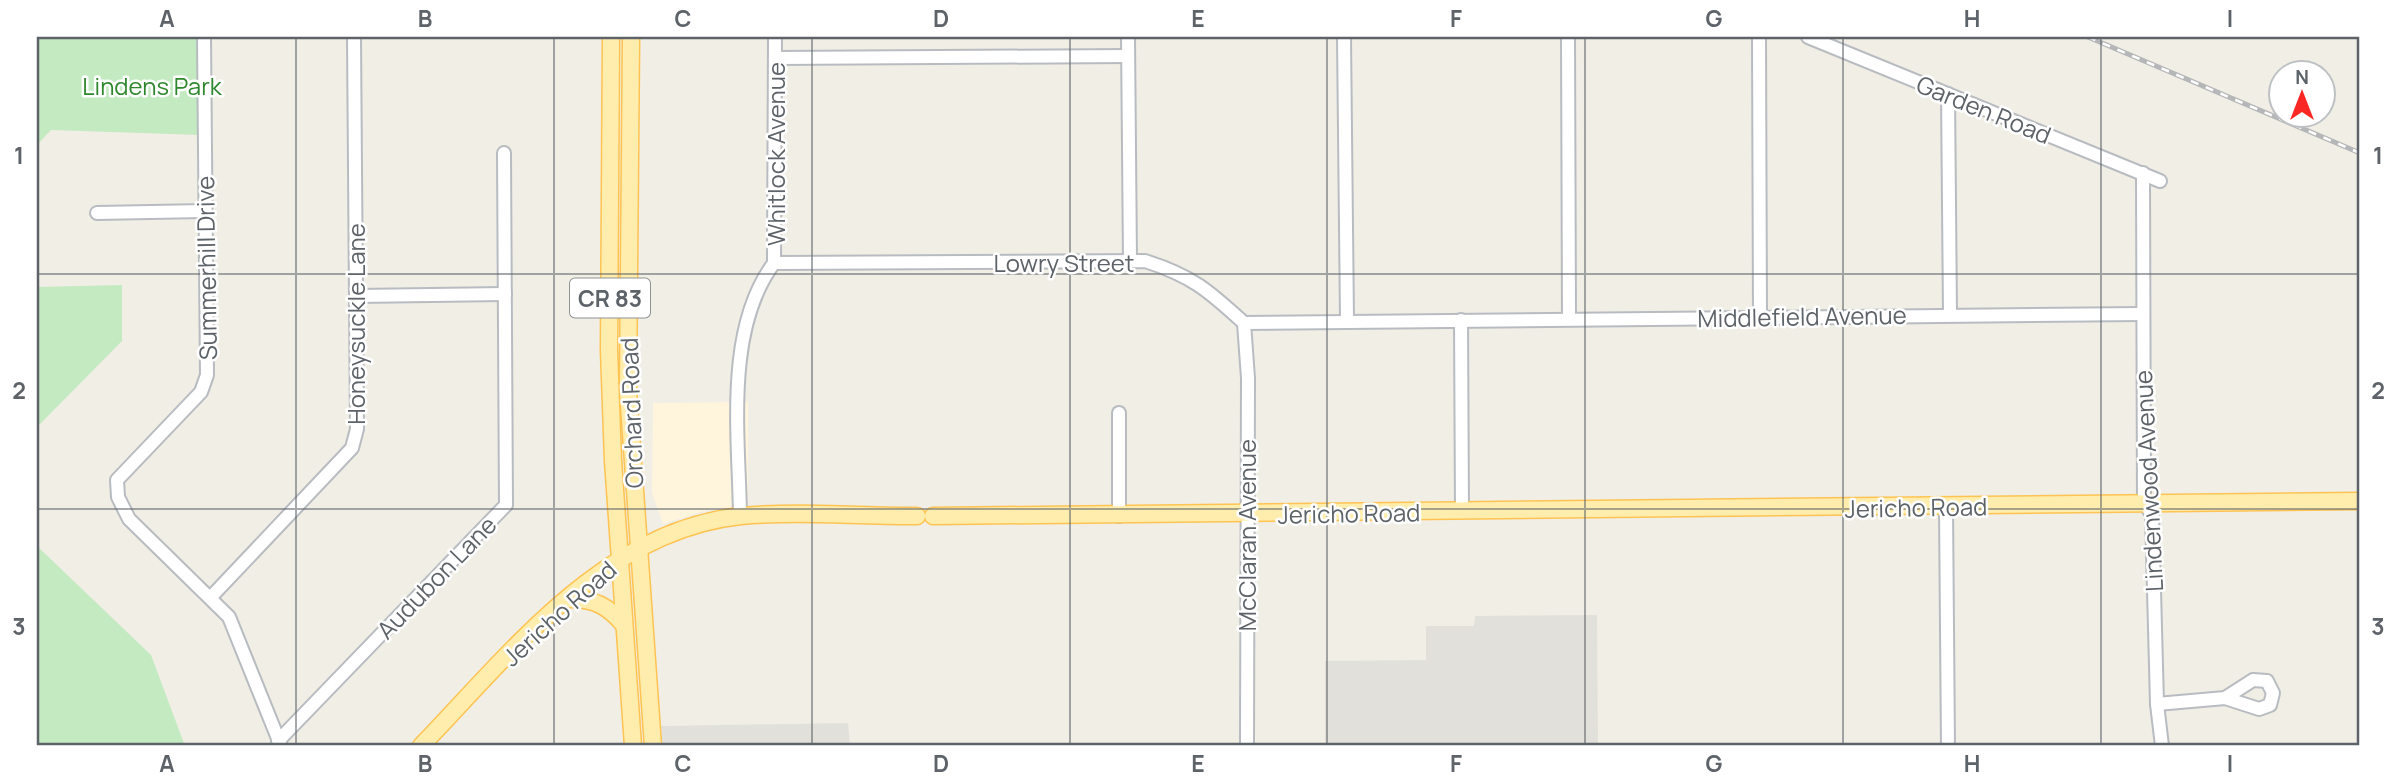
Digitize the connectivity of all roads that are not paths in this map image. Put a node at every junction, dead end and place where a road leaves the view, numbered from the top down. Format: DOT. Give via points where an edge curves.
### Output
graph roads {
  1 [pos="204,37"];
  2 [pos="354,37"];
  3 [pos="611,37"];
  4 [pos="631,37"];
  5 [pos="775,37"];
  6 [pos="1128,37"];
  7 [pos="1344,37"];
  8 [pos="1568,37"];
  9 [pos="1759,37"];
  10 [pos="1808,37"];
  11 [pos="1128,56"];
  12 [pos="775,58"];
  13 [pos="1948,94"];
  14 [pos="504,153"];
  15 [pos="2143,173"];
  16 [pos="2160,181"];
  17 [pos="205,211"];
  18 [pos="97,213"];
  19 [pos="1130,260"];
  20 [pos="774,263"];
  21 [pos="505,294"];
  22 [pos="357,296"];
  23 [pos="1950,314"];
  24 [pos="2142,314"];
  25 [pos="1760,316"];
  26 [pos="1569,318"];
  27 [pos="1347,320"];
  28 [pos="1461,320"];
  29 [pos="1244,323"];
  30 [pos="1119,413"];
  31 [pos="2360,501"];
  32 [pos="2144,503"];
  33 [pos="1946,508"];
  34 [pos="1462,511"];
  35 [pos="1245,514"];
  36 [pos="740,516"];
  37 [pos="917,516"];
  38 [pos="933,516"];
  39 [pos="1119,516"];
  40 [pos="639,549"];
  41 [pos="619,558"];
  42 [pos="211,597"];
  43 [pos="570,599"];
  44 [pos="624,625"];
  45 [pos="2225,698"];
  46 [pos="2157,704"];
  47 [pos="279,743"];
  48 [pos="421,746"];
  49 [pos="633,746"];
  50 [pos="653,746"];
  51 [pos="1247,746"];
  52 [pos="1948,746"];
  53 [pos="2162,746"];
  1 -- 17 [label="street, Summerhill Drive"];
  2 -- 22 [label="street, Honeysuckle Lane"];
  3 -- 41 [label="main road, Orchard Road / CR 83" via="609,350"];
  4 -- 40 [label="main road, Orchard Road / CR 83" via="628,391"];
  5 -- 12 [label="street, Whitlock Avenue"];
  6 -- 11 [label="street"];
  7 -- 27 [label="street"];
  8 -- 26 [label="street"];
  9 -- 25 [label="street"];
  10 -- 13 [label="street, Garden Road"];
  11 -- 12 [label="street"];
  11 -- 19 [label="street"];
  12 -- 20 [label="street, Whitlock Avenue"];
  13 -- 15 [label="street, Garden Road"];
  13 -- 23 [label="street"];
  14 -- 21 [label="street, Audubon Lane"];
  15 -- 16 [label="street, Garden Road"];
  15 -- 24 [label="street, Lindenwood Avenue"];
  17 -- 18 [label="street"];
  17 -- 42 [label="street, Summerhill Drive" via="207,375 201,392 117,480 117,488 129,519"];
  19 -- 20 [label="street, Lowry Street"];
  19 -- 29 [label="street, Lowry Street" via="1171,269 1203,285"];
  20 -- 36 [label="street, Whitlock Avenue" via="751,304 742,343"];
  21 -- 22 [label="street"];
  21 -- 47 [label="street, Audubon Lane" via="506,505"];
  22 -- 42 [label="street, Honeysuckle Lane" via="357,429 352,448"];
  23 -- 24 [label="street, Middlefield Avenue"];
  23 -- 25 [label="street, Middlefield Avenue"];
  24 -- 32 [label="street, Lindenwood Avenue"];
  25 -- 26 [label="street, Middlefield Avenue"];
  26 -- 28 [label="street, Middlefield Avenue"];
  27 -- 28 [label="street"];
  27 -- 29 [label="street"];
  28 -- 34 [label="street"];
  29 -- 35 [label="street, McClaran Avenue" via="1248,378"];
  30 -- 39 [label="street"];
  31 -- 32 [label="main road, Jericho Road"];
  32 -- 33 [label="main road, Jericho Road"];
  32 -- 46 [label="street, Lindenwood Avenue" via="2152,514"];
  33 -- 34 [label="main road, Jericho Road"];
  33 -- 52 [label="street"];
  34 -- 35 [label="main road, Jericho Road"];
  35 -- 39 [label="main road, Jericho Road"];
  35 -- 51 [label="street, McClaran Avenue"];
  36 -- 37 [label="main road, Jericho Road"];
  36 -- 40 [label="main road, Jericho Road"];
  37 -- 38 [label="street, Jericho Road"];
  38 -- 39 [label="main road, Jericho Road"];
  40 -- 41 [label="main road, Jericho Road"];
  40 -- 50 [label="main road, Orchard Road / CR 83"];
  41 -- 43 [label="main road, Jericho Road"];
  41 -- 44 [label="main road, Orchard Road / CR 83"];
  42 -- 47 [label="street, Summerhill Drive" via="229,617"];
  43 -- 44 [label="main road" via="599,602"];
  43 -- 48 [label="main road, Jericho Road"];
  44 -- 49 [label="main road, Orchard Road / CR 83"];
  45 -- 46 [label="street"];
  46 -- 53 [label="street, Lindenwood Avenue"];
}
